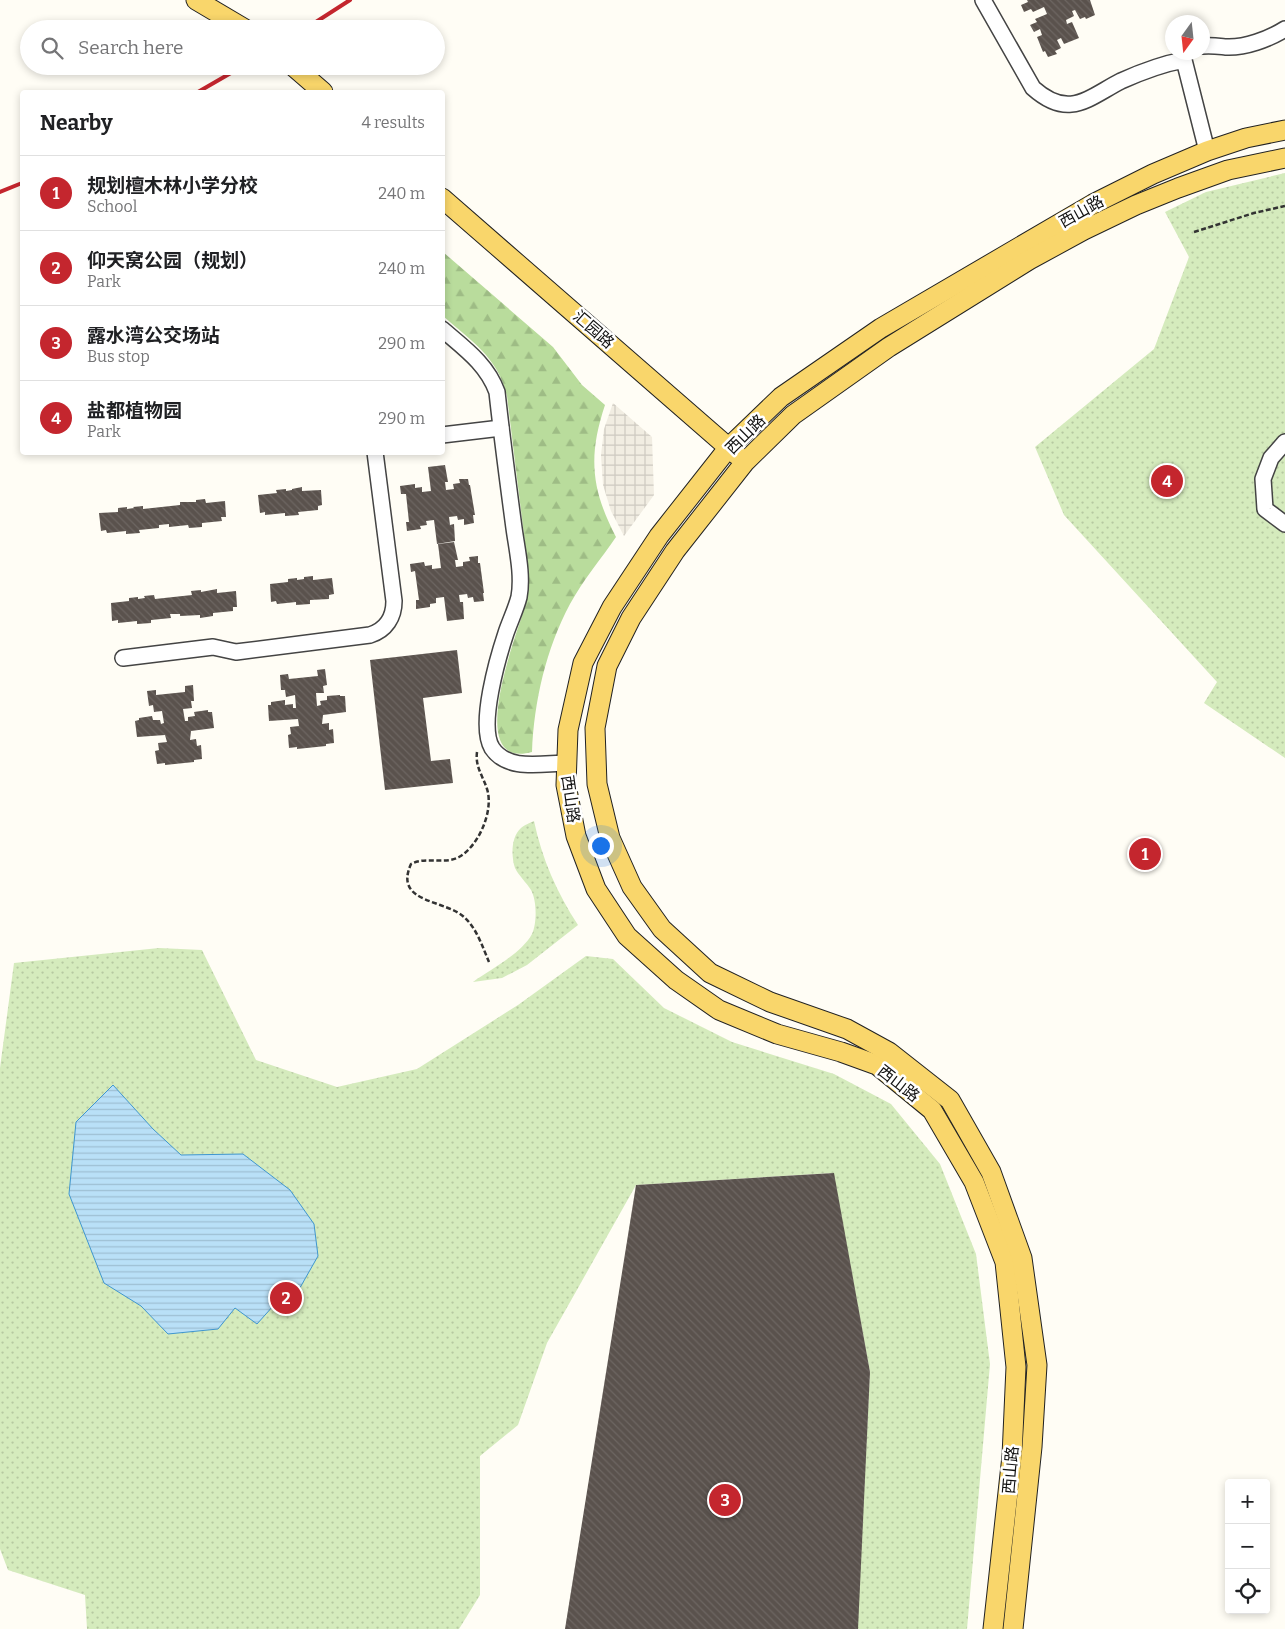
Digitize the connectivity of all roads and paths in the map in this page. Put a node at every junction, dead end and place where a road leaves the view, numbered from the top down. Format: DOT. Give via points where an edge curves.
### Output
graph roads {
  1 [pos="196,0"];
  2 [pos="983,0"];
  3 [pos="230,20"];
  4 [pos="1285,28"];
  5 [pos="1210,45"];
  6 [pos="1176,60"];
  7 [pos="1190,60"];
  8 [pos="303,75"];
  9 [pos="321,90"];
  10 [pos="1285,130"];
  11 [pos="1207,151"];
  12 [pos="1285,158"];
  13 [pos="445,201"];
  14 [pos="1285,206"];
  15 [pos="1194,232"];
  16 [pos="445,332"];
  17 [pos="501,428"];
  18 [pos="445,434"];
  19 [pos="1285,442"];
  20 [pos="729,447"];
  21 [pos="375,455"];
  22 [pos="745,462"];
  23 [pos="1285,524"];
  24 [pos="123,658"];
  25 [pos="488,737"];
  26 [pos="567,762"];
  27 [pos="489,962"];
  28 [pos="993,1629"];
  29 [pos="1014,1629"];
  1 -- 3 [label="main road"];
  2 -- 6 [label="lane" via="1033,88 1056,102 1085,102 1135,76"];
  4 -- 5 [label="lane" via="1253,43"];
  7 -- 11 [label="lane"];
  8 -- 9 [label="main road"];
  10 -- 11 [label="main road, 西山路"];
  11 -- 20 [label="main road, 西山路" via="1092,204 881,328 781,397"];
  12 -- 22 [label="main road, 西山路" via="1228,170 1178,188 1084,230 1029,260 889,347 793,415"];
  13 -- 20 [label="main road, 汇园路"];
  14 -- 15 [label="path"];
  16 -- 17 [label="lane" via="488,373 497,392"];
  17 -- 18 [label="lane"];
  17 -- 25 [label="lane" via="519,586 493,683"];
  19 -- 23 [label="lane" via="1271,458 1263,479 1265,509"];
  20 -- 22 [label="main road, 汇园路"];
  20 -- 26 [label="main road, 西山路" via="658,536 612,607 583,663 568,730"];
  21 -- 24 [label="lane" via="394,601 393,614 382,629 370,635 236,652 213,647"];
  22 -- 29 [label="main road, 西山路" via="675,551 631,618 607,666 595,728 597,784 610,838 632,887 662,929 710,973 770,1002 847,1028 889,1052 950,1100 991,1172 1022,1258 1037,1365"];
  25 -- 26 [label="lane" via="499,756 510,762"];
  25 -- 27 [label="path" via="477,754 479,772 489,801 481,831 471,848 459,857 444,861 418,860 411,864 407,885 416,894 465,917"];
  26 -- 28 [label="main road, 西山路" via="566,785 576,836 596,889 626,936 676,980 720,1010 777,1034 877,1065 932,1110 974,1182 1005,1262 1016,1367 1012,1456"];
}
